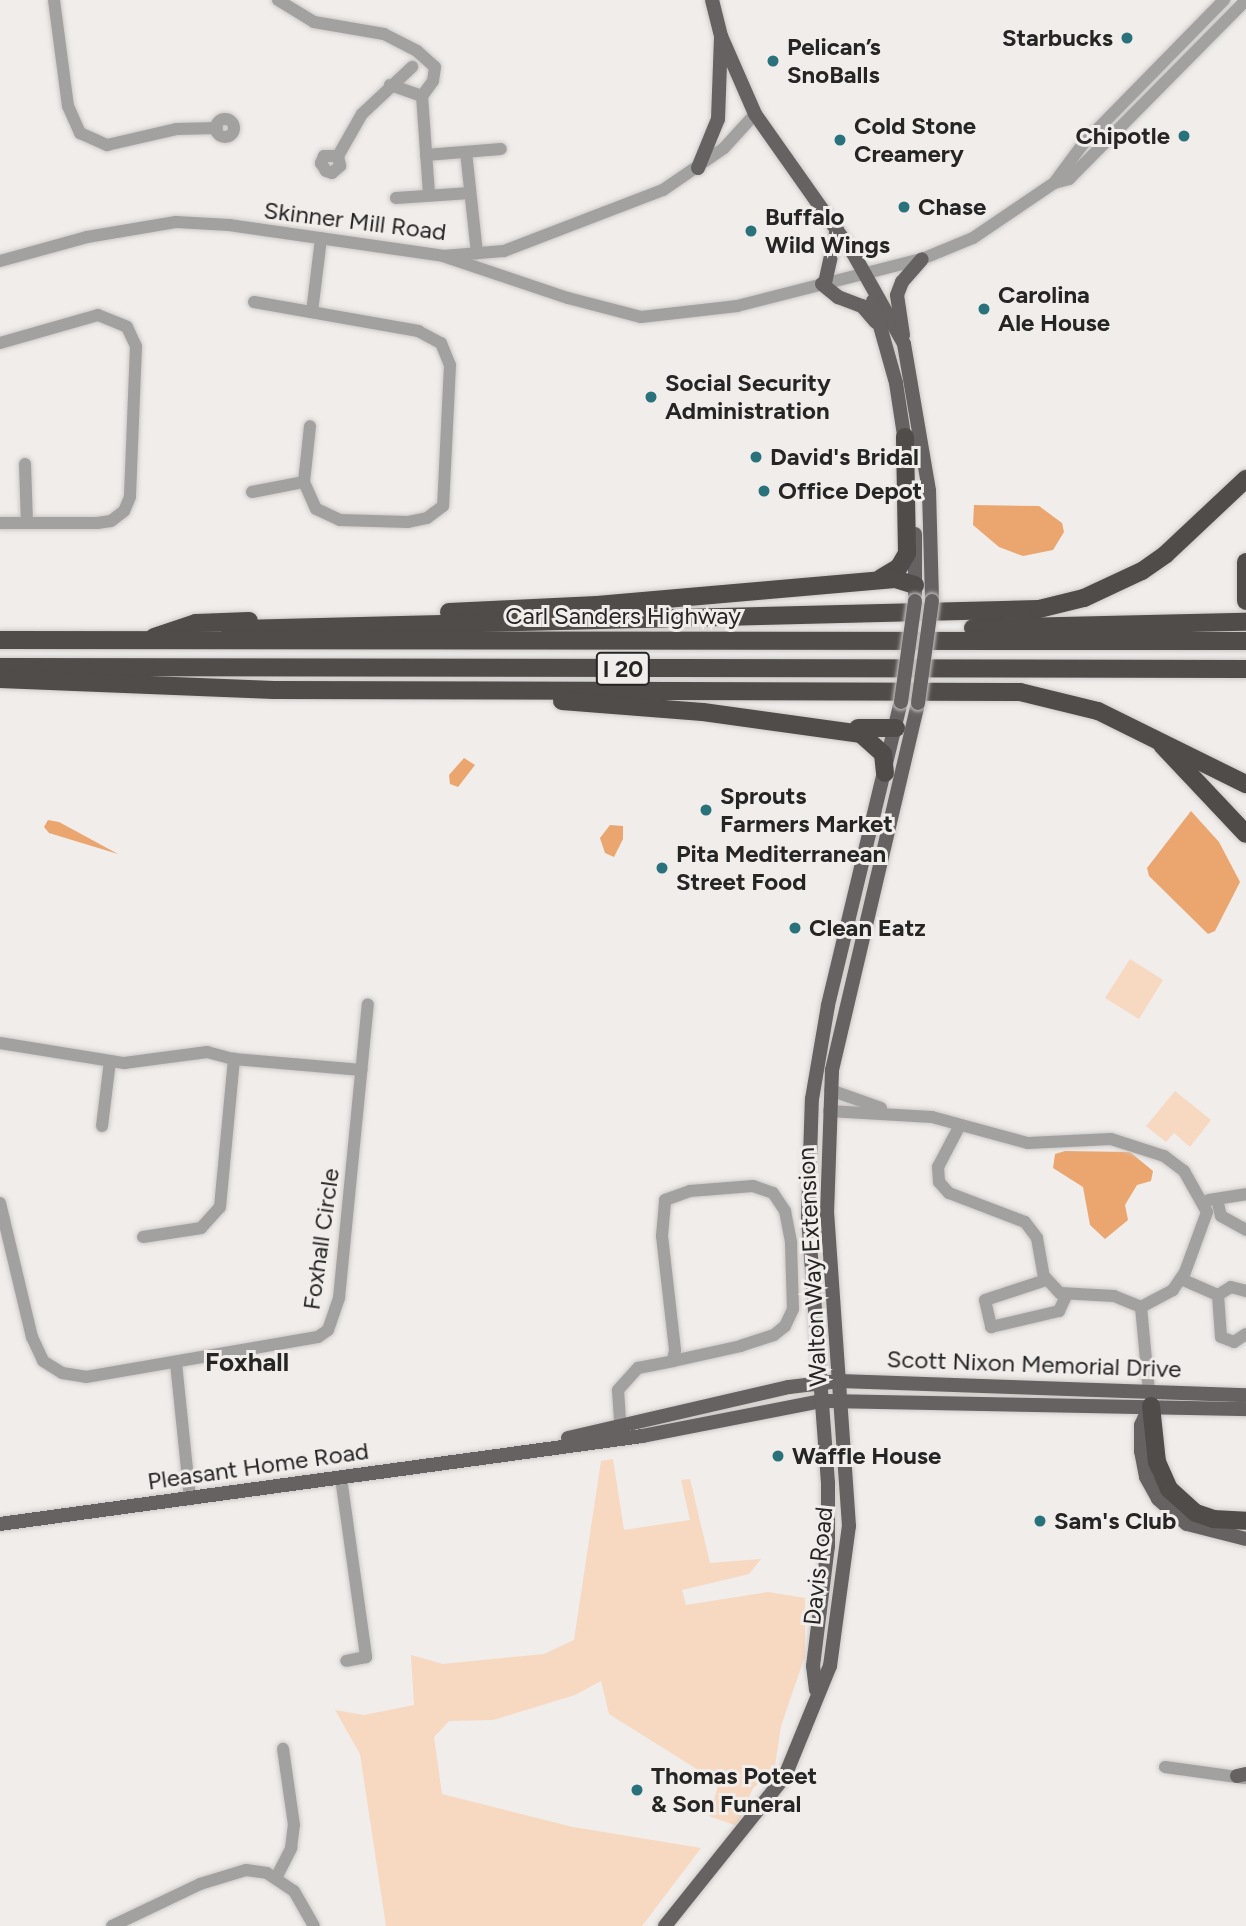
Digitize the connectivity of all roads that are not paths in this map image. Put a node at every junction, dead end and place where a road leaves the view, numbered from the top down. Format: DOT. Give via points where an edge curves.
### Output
graph roads {
  1 [pos="54,0"];
  2 [pos="278,0"];
  3 [pos="712,0"];
  4 [pos="1224,0"];
  5 [pos="1246,0"];
  6 [pos="721,36"];
  7 [pos="410,48"];
  8 [pos="412,67"];
  9 [pos="390,85"];
  10 [pos="416,93"];
  11 [pos="755,114"];
  12 [pos="216,128"];
  13 [pos="501,149"];
  14 [pos="466,152"];
  15 [pos="426,155"];
  16 [pos="338,156"];
  17 [pos="698,168"];
  18 [pos="1054,183"];
  19 [pos="470,193"];
  20 [pos="429,194"];
  21 [pos="396,198"];
  22 [pos="837,229"];
  23 [pos="321,239"];
  24 [pos="504,251"];
  25 [pos="477,253"];
  26 [pos="443,256"];
  27 [pos="922,259"];
  28 [pos="0,261"];
  29 [pos="864,273"];
  30 [pos="506,275"];
  31 [pos="823,283"];
  32 [pos="254,302"];
  33 [pos="312,312"];
  34 [pos="881,329"];
  35 [pos="0,343"];
  36 [pos="904,344"];
  37 [pos="310,426"];
  38 [pos="905,437"];
  39 [pos="25,464"];
  40 [pos="1246,479"];
  41 [pos="304,482"];
  42 [pos="252,492"];
  43 [pos="0,523"];
  44 [pos="27,523"];
  45 [pos="1246,562"];
  46 [pos="875,580"];
  47 [pos="915,593"];
  48 [pos="1245,594"];
  49 [pos="932,599"];
  50 [pos="1246,600"];
  51 [pos="1246,622"];
  52 [pos="0,640"];
  53 [pos="745,640"];
  54 [pos="141,641"];
  55 [pos="1246,641"];
  56 [pos="215,642"];
  57 [pos="0,667"];
  58 [pos="1246,669"];
  59 [pos="0,679"];
  60 [pos="475,691"];
  61 [pos="763,721"];
  62 [pos="905,726"];
  63 [pos="1158,739"];
  64 [pos="885,773"];
  65 [pos="1246,784"];
  66 [pos="1246,834"];
  67 [pos="835,976"];
  68 [pos="850,982"];
  69 [pos="368,1004"];
  70 [pos="0,1043"];
  71 [pos="234,1059"];
  72 [pos="110,1061"];
  73 [pos="362,1070"];
  74 [pos="830,1090"];
  75 [pos="829,1111"];
  76 [pos="891,1112"];
  77 [pos="102,1126"];
  78 [pos="959,1127"];
  79 [pos="1246,1194"];
  80 [pos="1217,1199"];
  81 [pos="1202,1201"];
  82 [pos="0,1203"];
  83 [pos="808,1217"];
  84 [pos="787,1220"];
  85 [pos="1246,1230"];
  86 [pos="143,1237"];
  87 [pos="1181,1279"];
  88 [pos="1046,1280"];
  89 [pos="1246,1291"];
  90 [pos="1067,1294"];
  91 [pos="1219,1295"];
  92 [pos="1141,1307"];
  93 [pos="1246,1334"];
  94 [pos="673,1361"];
  95 [pos="176,1363"];
  96 [pos="840,1381"];
  97 [pos="821,1383"];
  98 [pos="1246,1395"];
  99 [pos="1150,1399"];
  100 [pos="822,1401"];
  101 [pos="843,1401"];
  102 [pos="1246,1409"];
  103 [pos="620,1431"];
  104 [pos="341,1478"];
  105 [pos="190,1499"];
  106 [pos="1246,1521"];
  107 [pos="0,1524"];
  108 [pos="1246,1539"];
  109 [pos="346,1661"];
  110 [pos="816,1690"];
  111 [pos="283,1749"];
  112 [pos="1165,1768"];
  113 [pos="1243,1776"];
  114 [pos="276,1878"];
  115 [pos="112,1926"];
  116 [pos="314,1926"];
  117 [pos="665,1926"];
  1 -- 12 [label="street" via="68,106 80,133 107,145 177,129"];
  2 -- 7 [label="street" via="314,22 384,34"];
  3 -- 6 [label="main road, Walton Way Extension"];
  4 -- 18 [label="street" via="1083,144"];
  5 -- 18 [label="street" via="1069,179"];
  6 -- 11 [label="main road, Walton Way Extension"];
  6 -- 17 [label="main road" via="718,119"];
  7 -- 8 [label="street"];
  7 -- 10 [label="street" via="435,67 433,81"];
  8 -- 9 [label="street"];
  8 -- 10 [label="street"];
  9 -- 10 [label="street"];
  9 -- 16 [label="street" via="353,126"];
  10 -- 15 [label="street"];
  11 -- 17 [label="street, Skinner Mill Road"];
  11 -- 22 [label="main road, Walton Way Extension"];
  13 -- 14 [label="street"];
  14 -- 15 [label="street"];
  14 -- 19 [label="street"];
  15 -- 20 [label="street"];
  17 -- 24 [label="street, Skinner Mill Road" via="663,190"];
  18 -- 27 [label="street" via="973,238"];
  19 -- 20 [label="street"];
  19 -- 25 [label="street"];
  20 -- 21 [label="street"];
  22 -- 29 [label="main road, Walton Way Extension"];
  22 -- 31 [label="main road"];
  23 -- 26 [label="street, Skinner Mill Road"];
  23 -- 28 [label="street, Skinner Mill Road" via="229,225 154,223"];
  23 -- 33 [label="street"];
  24 -- 25 [label="street, Skinner Mill Road"];
  24 -- 30 [label="street"];
  25 -- 26 [label="street, Skinner Mill Road"];
  26 -- 30 [label="street"];
  27 -- 29 [label="street"];
  27 -- 36 [label="main road" via="897,295"];
  29 -- 31 [label="street"];
  29 -- 34 [label="main road, Walton Way Extension"];
  29 -- 36 [label="main road, Walton Way Extension"];
  30 -- 31 [label="street" via="568,298 641,317 737,306"];
  31 -- 34 [label="main road" via="838,297 862,306"];
  32 -- 33 [label="street"];
  33 -- 41 [label="street" via="418,331 441,343 450,365 448,486 437,513 408,522 340,520 316,509"];
  34 -- 38 [label="main road, Walton Way Extension"];
  35 -- 44 [label="street" via="98,315 127,327 136,346 130,497 124,512 97,523"];
  36 -- 49 [label="main road, Walton Way Extension" via="929,491"];
  37 -- 41 [label="street"];
  38 -- 46 [label="highway" via="907,553 894,572"];
  38 -- 47 [label="main road, Walton Way Extension" via="915,524"];
  39 -- 44 [label="street"];
  40 -- 56 [label="highway" via="1142,571 1084,598 1039,609 239,629"];
  41 -- 42 [label="street"];
  43 -- 44 [label="street"];
  45 -- 48 [label="highway"];
  46 -- 47 [label="highway" via="895,579"];
  46 -- 54 [label="highway" via="597,604 196,623"];
  47 -- 49 [label="main road"];
  47 -- 62 [label="main road, Walton Way Extension, bridge" via="901,702"];
  48 -- 50 [label="highway"];
  49 -- 62 [label="main road, Walton Way Extension, bridge" via="918,703"];
  51 -- 53 [label="highway" via="800,632"];
  52 -- 54 [label="highway, Carl Sanders Highway / I 20"];
  53 -- 55 [label="highway, Carl Sanders Highway / I 20"];
  53 -- 56 [label="highway, Carl Sanders Highway / I 20"];
  54 -- 56 [label="highway, Carl Sanders Highway / I 20"];
  57 -- 58 [label="highway, I 20"];
  59 -- 60 [label="highway" via="274,690"];
  60 -- 61 [label="highway" via="499,699"];
  60 -- 63 [label="highway" via="999,691 1070,702"];
  61 -- 62 [label="highway"];
  61 -- 64 [label="highway" via="868,736 883,754"];
  62 -- 64 [label="main road, Walton Way Extension"];
  62 -- 68 [label="main road, Walton Way Extension"];
  63 -- 65 [label="highway"];
  63 -- 66 [label="highway"];
  64 -- 67 [label="main road, Walton Way Extension"];
  67 -- 68 [label="main road"];
  67 -- 83 [label="main road, Walton Way Extension" via="812,1099"];
  68 -- 74 [label="main road, Walton Way Extension"];
  69 -- 73 [label="street, Foxhall Circle"];
  70 -- 72 [label="street"];
  71 -- 72 [label="street" via="207,1052"];
  71 -- 73 [label="street"];
  71 -- 86 [label="street" via="220,1207 201,1228"];
  72 -- 77 [label="street"];
  73 -- 95 [label="street, Foxhall Circle" via="340,1298 328,1330 304,1343"];
  74 -- 75 [label="main road, Walton Way Extension"];
  74 -- 76 [label="street"];
  75 -- 76 [label="street"];
  75 -- 96 [label="main road, Walton Way Extension" via="827,1202"];
  76 -- 78 [label="street" via="932,1117"];
  78 -- 81 [label="street" via="1028,1143 1132,1142 1184,1171"];
  78 -- 88 [label="street" via="937,1167 939,1182 949,1194 1025,1222 1037,1238"];
  79 -- 80 [label="street"];
  80 -- 81 [label="street"];
  80 -- 85 [label="street" via="1221,1216"];
  81 -- 87 [label="street" via="1207,1212"];
  82 -- 95 [label="street, Foxhall Circle" via="32,1337 43,1361 62,1373 86,1377"];
  83 -- 84 [label="street"];
  83 -- 97 [label="main road, Walton Way Extension"];
  84 -- 94 [label="street" via="793,1309 785,1326 774,1335 741,1346"];
  84 -- 94 [label="street" via="773,1193 753,1186 690,1191 665,1200 662,1236"];
  87 -- 91 [label="street"];
  87 -- 92 [label="street" via="1155,1303"];
  88 -- 90 [label="street"];
  88 -- 90 [label="street" via="985,1300 991,1327 1059,1311"];
  89 -- 91 [label="street" via="1231,1287"];
  90 -- 92 [label="street" via="1114,1296"];
  91 -- 93 [label="street" via="1221,1337 1234,1342"];
  92 -- 99 [label="street"];
  94 -- 103 [label="street" via="638,1368 618,1390"];
  95 -- 105 [label="street"];
  96 -- 97 [label="main road, Scott Nixon Memorial Drive"];
  96 -- 99 [label="main road, Scott Nixon Memorial Drive"];
  96 -- 101 [label="main road, Walton Way Extension"];
  97 -- 100 [label="main road, Walton Way Extension"];
  97 -- 103 [label="main road, Pleasant Home Road"];
  98 -- 99 [label="main road, Scott Nixon Memorial Drive"];
  99 -- 101 [label="main road, Scott Nixon Memorial Drive"];
  99 -- 102 [label="main road, Scott Nixon Memorial Drive"];
  99 -- 106 [label="highway" via="1157,1462 1169,1489 1196,1513"];
  99 -- 108 [label="main road" via="1141,1425 1141,1451 1157,1499 1187,1524"];
  100 -- 101 [label="main road, Scott Nixon Memorial Drive"];
  100 -- 103 [label="main road, Pleasant Home Road"];
  100 -- 110 [label="main road, Davis Road" via="828,1546 813,1666"];
  101 -- 110 [label="main road, Davis Road" via="848,1547 830,1665"];
  103 -- 104 [label="main road, Pleasant Home Road"];
  104 -- 105 [label="main road, Pleasant Home Road"];
  104 -- 109 [label="street" via="366,1657"];
  105 -- 107 [label="main road, Pleasant Home Road"];
  110 -- 117 [label="main road, Davis Road" via="785,1776"];
  111 -- 114 [label="street" via="293,1825 290,1848"];
  112 -- 113 [label="street"];
  114 -- 115 [label="street" via="246,1870 227,1874"];
  114 -- 116 [label="street" via="294,1891"];
}
